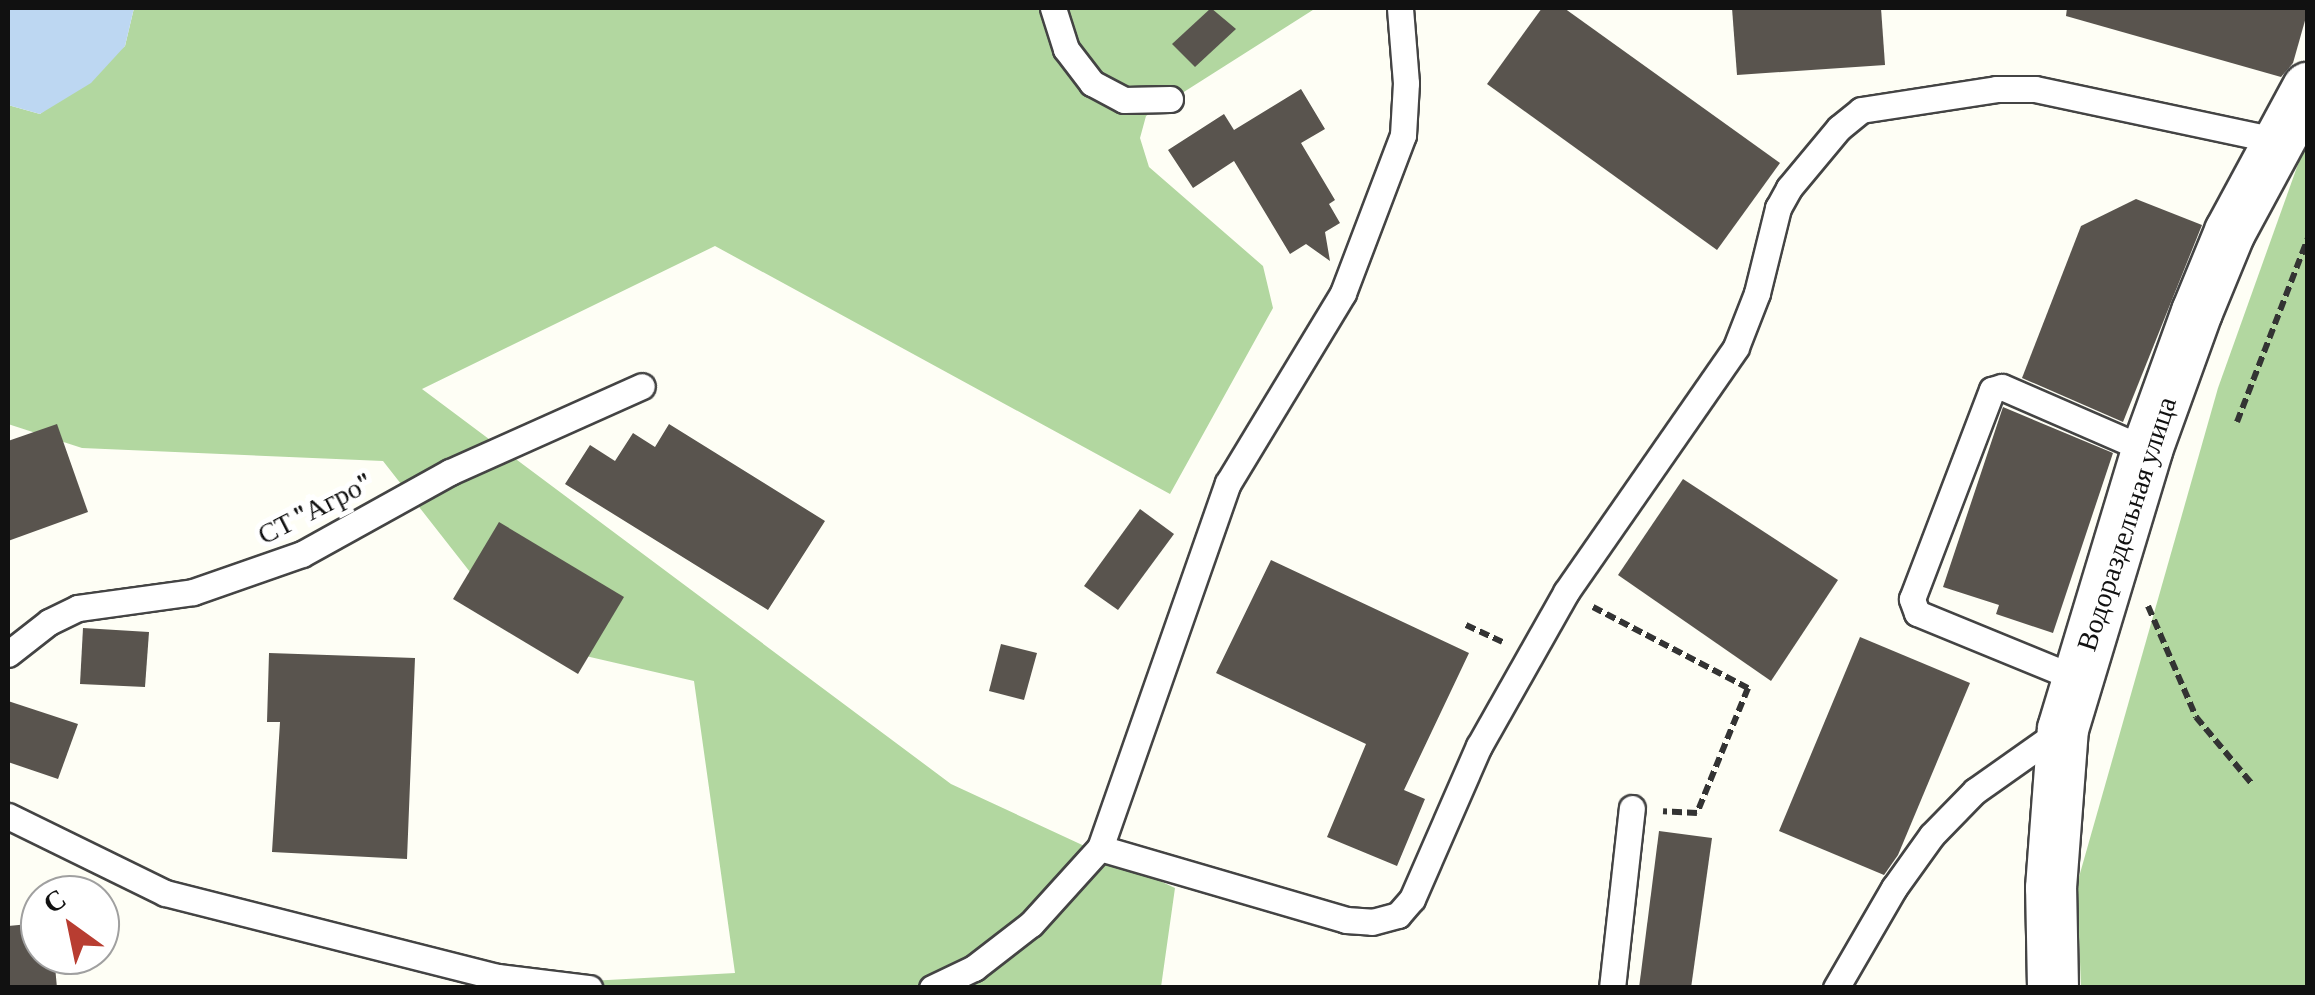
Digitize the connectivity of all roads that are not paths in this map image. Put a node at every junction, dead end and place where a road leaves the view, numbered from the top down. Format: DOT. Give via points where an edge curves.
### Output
graph roads {
  1 [pos="1052,8"];
  2 [pos="1400,8"];
  3 [pos="2308,88"];
  4 [pos="1170,99"];
  5 [pos="2279,141"];
  6 [pos="642,386"];
  7 [pos="2148,450"];
  8 [pos="8,654"];
  9 [pos="2078,679"];
  10 [pos="2063,729"];
  11 [pos="1632,808"];
  12 [pos="8,816"];
  13 [pos="1100,848"];
  14 [pos="588,988"];
  15 [pos="932,988"];
  16 [pos="1612,988"];
  17 [pos="1836,988"];
  18 [pos="2054,988"];
  1 -- 4 [label="lane" via="1066,49 1092,83 1124,100"];
  2 -- 13 [label="lane" via="1404,134 1343,294 1228,483"];
  3 -- 5 [label="street, Водораздельная улица"];
  5 -- 7 [label="street, Водораздельная улица" via="2230,232"];
  5 -- 13 [label="lane" via="2036,88 1862,110 1789,188 1736,347 1566,592 1479,746 1412,898 1398,915 1346,920"];
  6 -- 8 [label="lane, СТ \"Агро\"" via="450,472 302,554 193,592 78,608"];
  7 -- 9 [label="street, Водораздельная улица"];
  7 -- 9 [label="lane" via="2002,387 1992,390 1912,599 1917,613"];
  9 -- 10 [label="street, Водораздельная улица"];
  10 -- 17 [label="lane" via="1976,792 1932,835"];
  10 -- 18 [label="street, Водораздельная улица" via="2051,888"];
  11 -- 16 [label="lane"];
  12 -- 14 [label="lane" via="165,893 498,977"];
  13 -- 15 [label="lane" via="1031,924 974,968"];
}
